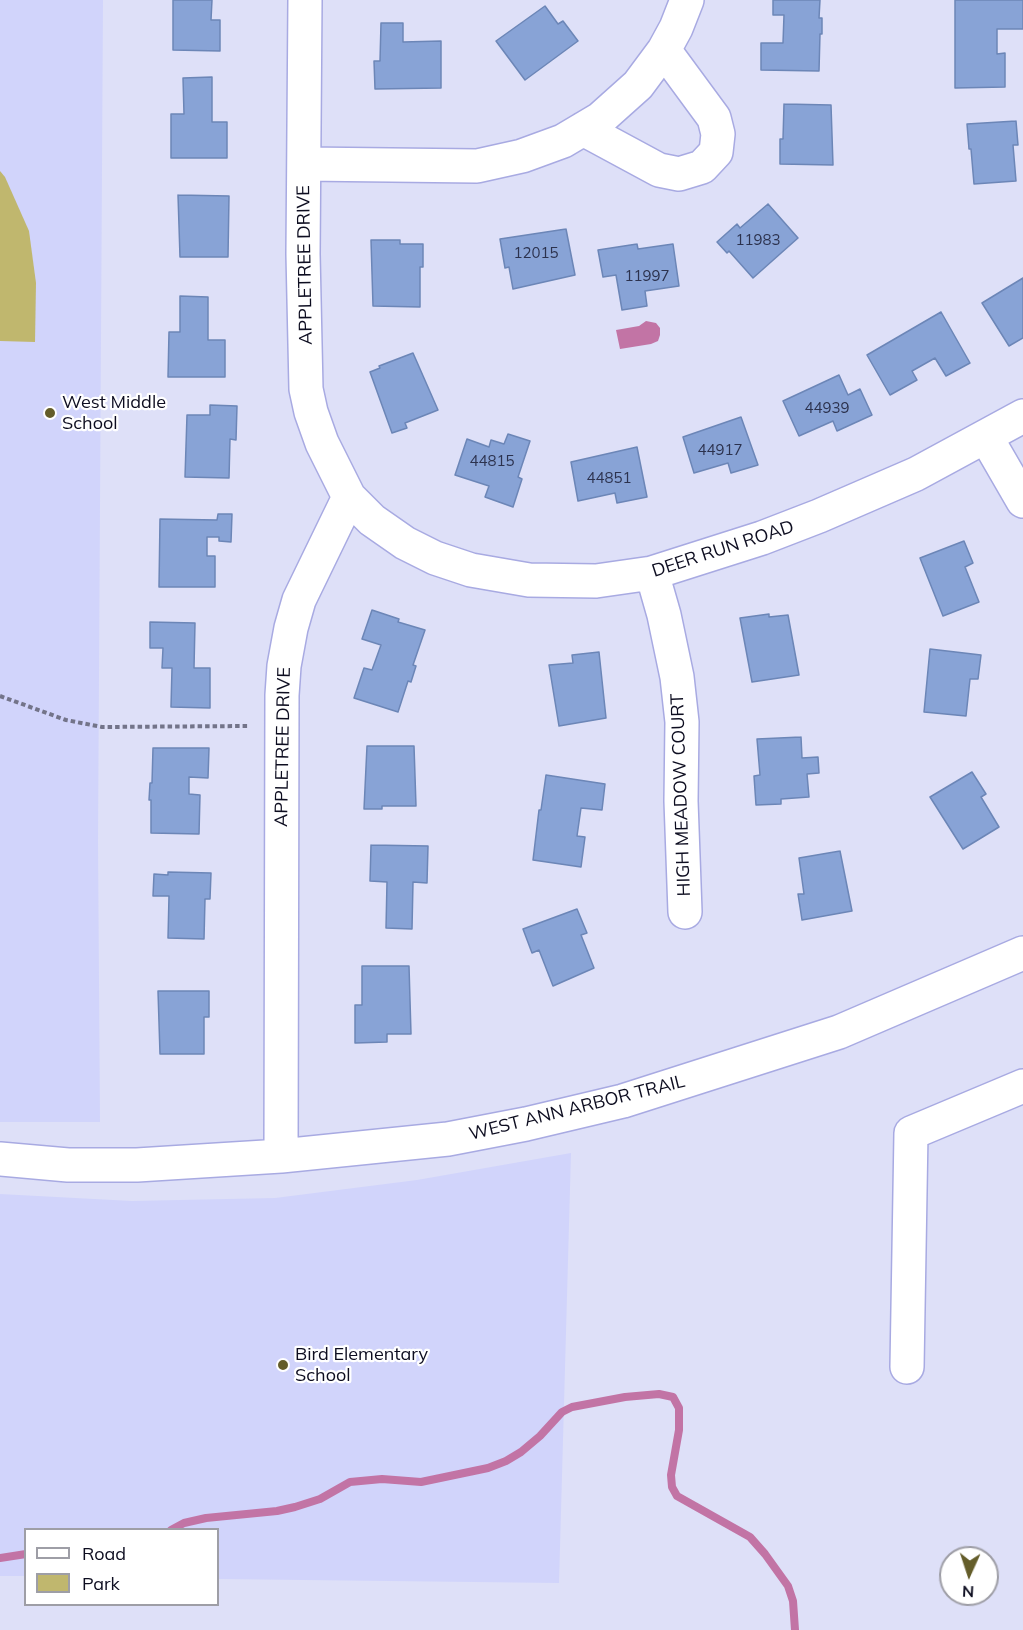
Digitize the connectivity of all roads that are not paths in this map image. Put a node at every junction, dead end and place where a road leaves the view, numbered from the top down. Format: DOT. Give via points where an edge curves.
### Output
graph roads {
  1 [pos="305,0"];
  2 [pos="687,0"];
  3 [pos="664,51"];
  4 [pos="583,129"];
  5 [pos="304,164"];
  6 [pos="1023,416"];
  7 [pos="986,437"];
  8 [pos="349,497"];
  9 [pos="1023,501"];
  10 [pos="652,573"];
  11 [pos="685,912"];
  12 [pos="1023,953"];
  13 [pos="1023,1086"];
  14 [pos="281,1156"];
  15 [pos="0,1159"];
  16 [pos="907,1367"];
  1 -- 5 [label="street, APPLETREE DRIVE"];
  2 -- 3 [label="street"];
  3 -- 4 [label="street" via="620,103"];
  3 -- 4 [label="street" via="714,118 718,134 716,152 702,167 679,174 659,170"];
  4 -- 5 [label="street" via="522,156 477,166"];
  5 -- 8 [label="street, APPLETREE DRIVE" via="306,389 322,443"];
  6 -- 7 [label="street, DEER RUN ROAD"];
  7 -- 9 [label="street"];
  7 -- 10 [label="street, DEER RUN ROAD" via="916,474 819,516"];
  8 -- 10 [label="street, DEER RUN ROAD" via="372,520 405,543 471,570 529,580 572,581"];
  8 -- 14 [label="street, APPLETREE DRIVE" via="299,600 284,666"];
  10 -- 11 [label="street, HIGH MEADOW COURT" via="677,677 682,722"];
  12 -- 14 [label="street, WEST ANN ARBOR TRAIL" via="839,1032 623,1101 448,1139"];
  13 -- 16 [label="street" via="911,1133"];
  14 -- 15 [label="street, WEST ANN ARBOR TRAIL" via="136,1165"];
}
